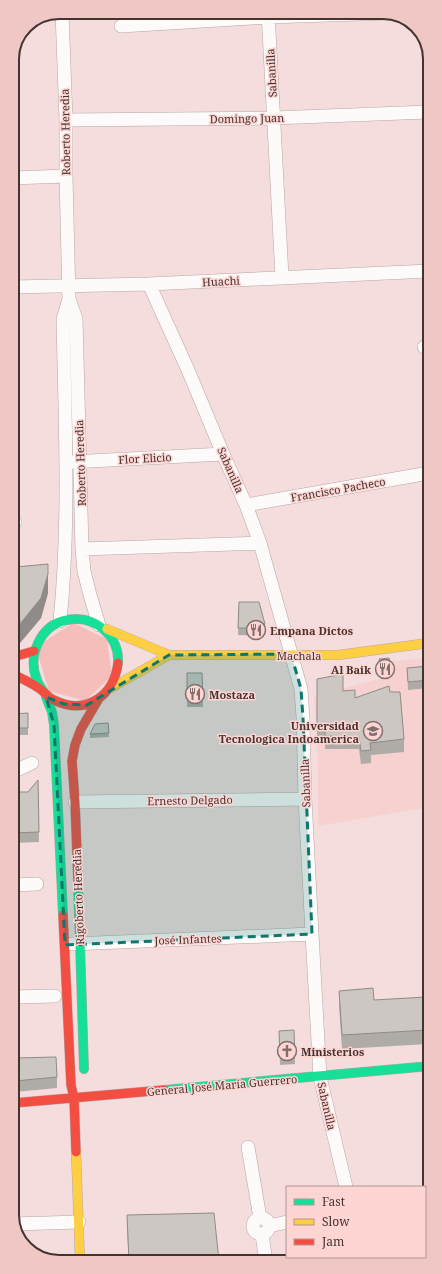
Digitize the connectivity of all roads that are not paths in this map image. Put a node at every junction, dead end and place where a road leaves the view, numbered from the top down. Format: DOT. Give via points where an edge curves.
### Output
graph roads {
  1 [pos="62,19"];
  2 [pos="215,19"];
  3 [pos="268,19"];
  4 [pos="121,26"];
  5 [pos="423,112"];
  6 [pos="274,118"];
  7 [pos="66,120"];
  8 [pos="66,176"];
  9 [pos="19,178"];
  10 [pos="423,271"];
  11 [pos="282,277"];
  12 [pos="149,284"];
  13 [pos="69,286"];
  14 [pos="19,287"];
  15 [pos="69,299"];
  16 [pos="223,454"];
  17 [pos="79,462"];
  18 [pos="66,463"];
  19 [pos="423,474"];
  20 [pos="246,505"];
  21 [pos="260,543"];
  22 [pos="82,549"];
  23 [pos="60,621"];
  24 [pos="103,627"];
  25 [pos="423,644"];
  26 [pos="34,651"];
  27 [pos="291,654"];
  28 [pos="19,655"];
  29 [pos="169,655"];
  30 [pos="19,678"];
  31 [pos="111,688"];
  32 [pos="45,694"];
  33 [pos="98,700"];
  34 [pos="32,763"];
  35 [pos="19,769"];
  36 [pos="305,799"];
  37 [pos="75,802"];
  38 [pos="37,884"];
  39 [pos="19,885"];
  40 [pos="312,934"];
  41 [pos="80,944"];
  42 [pos="65,945"];
  43 [pos="55,996"];
  44 [pos="19,997"];
  45 [pos="423,1067"];
  46 [pos="320,1077"];
  47 [pos="84,1079"];
  48 [pos="80,1089"];
  49 [pos="74,1098"];
  50 [pos="19,1102"];
  51 [pos="248,1147"];
  52 [pos="346,1186"];
  53 [pos="79,1222"];
  54 [pos="286,1222"];
  55 [pos="20,1224"];
  56 [pos="264,1226"];
  57 [pos="80,1255"];
  58 [pos="266,1255"];
  1 -- 7 [label="street, Roberto Heredia"];
  2 -- 4 [label="street"];
  3 -- 6 [label="street, Sabanilla"];
  5 -- 6 [label="street, Domingo Juan"];
  6 -- 7 [label="street, Domingo Juan"];
  6 -- 11 [label="street, Sabanilla"];
  7 -- 8 [label="street, Roberto Heredia"];
  8 -- 9 [label="street"];
  8 -- 13 [label="street, Roberto Heredia"];
  10 -- 11 [label="street, Huachi"];
  11 -- 12 [label="street, Huachi"];
  12 -- 13 [label="street, Huachi"];
  12 -- 16 [label="street, Sabanilla"];
  13 -- 14 [label="street, Huachi"];
  13 -- 15 [label="street, Roberto Heredia"];
  15 -- 17 [label="street, Roberto Heredia" via="76,319"];
  15 -- 18 [label="street, Roberto Heredia" via="63,319"];
  16 -- 17 [label="street, Flor Elicio"];
  16 -- 20 [label="street, Sabanilla"];
  17 -- 18 [label="street, Flor Elicio"];
  17 -- 22 [label="street, Roberto Heredia"];
  18 -- 23 [label="street, Roberto Heredia" via="65,556"];
  19 -- 20 [label="street, Francisco Pacheco"];
  20 -- 21 [label="street, Sabanilla"];
  21 -- 22 [label="street"];
  21 -- 27 [label="street, Sabanilla"];
  22 -- 24 [label="street, Roberto Heredia" via="90,595"];
  23 -- 24 [label="main road" via="74,618"];
  23 -- 26 [label="main road, Rigoberto Heredia" via="39,638"];
  24 -- 29 [label="main road, Machala"];
  24 -- 31 [label="main road, Rigoberto Heredia" via="117,646 120,660 118,675"];
  25 -- 27 [label="main road, Machala" via="338,655"];
  26 -- 28 [label="main road"];
  26 -- 32 [label="main road, Rigoberto Heredia" via="32,665 36,679"];
  27 -- 29 [label="main road, Machala"];
  27 -- 36 [label="street, Sabanilla" via="301,689"];
  29 -- 31 [label="main road, Machala"];
  30 -- 32 [label="main road"];
  31 -- 33 [label="main road, Rigoberto Heredia"];
  32 -- 33 [label="main road, Rigoberto Heredia" via="64,704 76,706"];
  32 -- 42 [label="main road, Rigoberto Heredia" via="54,725"];
  33 -- 37 [label="main road, Rigoberto Heredia" via="86,719 74,750 72,761"];
  34 -- 35 [label="street"];
  36 -- 37 [label="street, Ernesto Delgado"];
  36 -- 40 [label="street, Sabanilla"];
  37 -- 41 [label="main road, Rigoberto Heredia"];
  38 -- 39 [label="street"];
  40 -- 41 [label="street, José Infantes"];
  40 -- 46 [label="street, Sabanilla"];
  41 -- 42 [label="street, José Infantes"];
  41 -- 47 [label="main road, Rigoberto Heredia"];
  42 -- 49 [label="main road, Rigoberto Heredia"];
  43 -- 44 [label="street"];
  45 -- 46 [label="main road, General José María Guerrero"];
  46 -- 49 [label="main road, General José María Guerrero"];
  46 -- 52 [label="street, Sabanilla"];
  48 -- 49 [label="main road"];
  49 -- 50 [label="main road, General José María Guerrero"];
  49 -- 53 [label="main road, Rigoberto Heredia"];
  51 -- 56 [label="street"];
  53 -- 55 [label="street"];
  53 -- 57 [label="main road, Rigoberto Heredia"];
  54 -- 56 [label="street"];
  56 -- 58 [label="street"];
}
